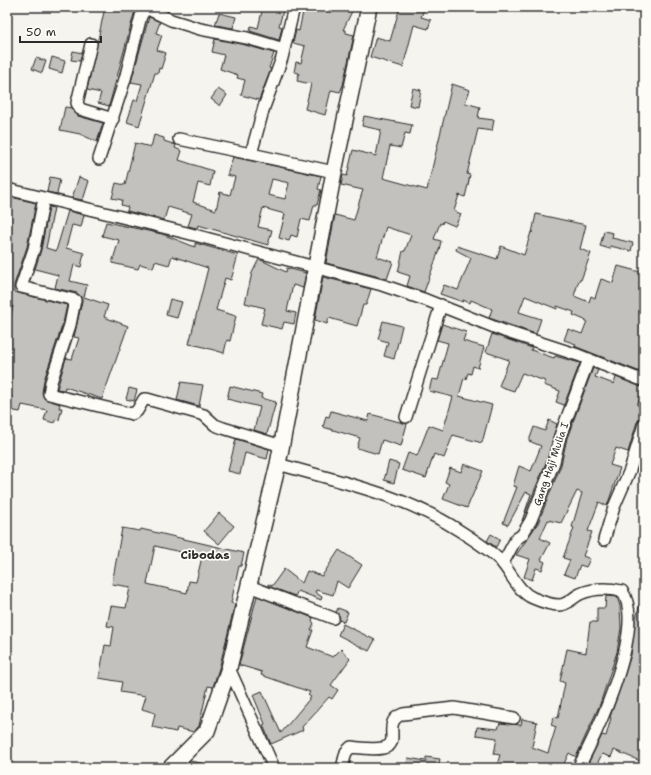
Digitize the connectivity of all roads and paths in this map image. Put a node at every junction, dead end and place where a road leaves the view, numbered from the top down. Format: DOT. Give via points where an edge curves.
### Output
graph roads {
  1 [pos="294,7"];
  2 [pos="369,7"];
  3 [pos="91,44"];
  4 [pos="284,49"];
  5 [pos="113,119"];
  6 [pos="179,139"];
  7 [pos="252,154"];
  8 [pos="99,159"];
  9 [pos="334,172"];
  10 [pos="7,189"];
  11 [pos="44,198"];
  12 [pos="315,266"];
  13 [pos="441,305"];
  14 [pos="589,359"];
  15 [pos="644,381"];
  16 [pos="406,417"];
  17 [pos="644,424"];
  18 [pos="282,446"];
  19 [pos="278,464"];
  20 [pos="604,540"];
  21 [pos="503,563"];
  22 [pos="249,586"];
  23 [pos="333,618"];
  24 [pos="230,668"];
  25 [pos="514,718"];
  26 [pos="170,768"];
  27 [pos="274,768"];
  28 [pos="342,768"];
  29 [pos="578,768"];
  1 -- 4 [label="street"];
  2 -- 9 [label="main road"];
  3 -- 5 [label="street" via="77,103 80,109"];
  4 -- 5 [label="street" via="171,20 146,8 141,16"];
  4 -- 7 [label="street" via="264,107"];
  5 -- 8 [label="street"];
  6 -- 7 [label="street"];
  7 -- 9 [label="street"];
  9 -- 12 [label="main road"];
  10 -- 11 [label="street"];
  11 -- 12 [label="street"];
  11 -- 18 [label="street" via="34,249 21,287 74,300 70,325 49,394 132,414 147,399 204,415 215,425"];
  12 -- 13 [label="street"];
  12 -- 18 [label="main road"];
  13 -- 14 [label="street" via="504,331"];
  13 -- 16 [label="street"];
  14 -- 15 [label="street"];
  14 -- 21 [label="street, Gang Haji Mulia I" via="531,520 522,535 516,539"];
  17 -- 20 [label="street"];
  18 -- 19 [label="main road"];
  19 -- 21 [label="street" via="398,499 426,511 460,531"];
  19 -- 22 [label="main road"];
  21 -- 29 [label="street" via="525,593 553,604 560,605 580,594 608,588 622,591 625,596 628,629 616,683"];
  22 -- 23 [label="street"];
  22 -- 24 [label="main road"];
  24 -- 26 [label="main road" via="207,731"];
  24 -- 27 [label="street"];
  25 -- 28 [label="street" via="454,708 403,714 393,720 392,741 389,746 372,749 351,748 346,752"];
}
